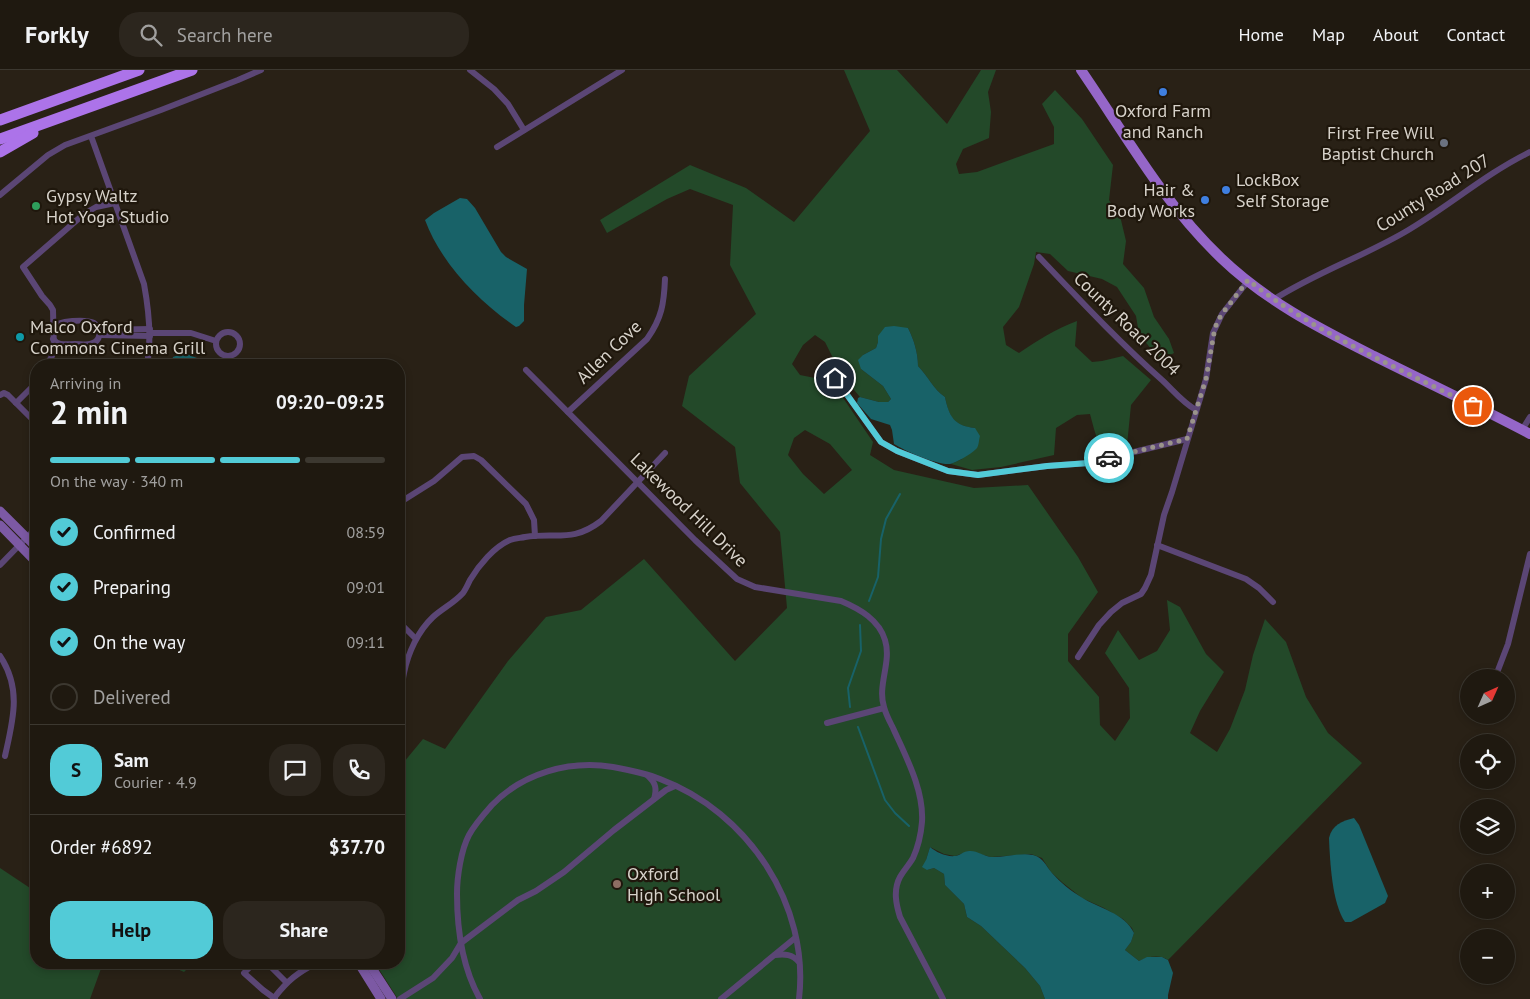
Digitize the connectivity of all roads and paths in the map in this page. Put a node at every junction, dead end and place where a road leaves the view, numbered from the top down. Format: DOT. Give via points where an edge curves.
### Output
graph roads {
  1 [pos="139,70"];
  2 [pos="192,70"];
  3 [pos="261,70"];
  4 [pos="470,70"];
  5 [pos="622,70"];
  6 [pos="1073,70"];
  7 [pos="1081,70"];
  8 [pos="44,105"];
  9 [pos="0,114"];
  10 [pos="68,115"];
  11 [pos="0,120"];
  12 [pos="1114,122"];
  13 [pos="524,130"];
  14 [pos="91,136"];
  15 [pos="0,139"];
  16 [pos="497,147"];
  17 [pos="0,152"];
  18 [pos="1530,152"];
  19 [pos="0,195"];
  20 [pos="115,203"];
  21 [pos="1038,258"];
  22 [pos="664,279"];
  23 [pos="1248,280"];
  24 [pos="1273,300"];
  25 [pos="53,328"];
  26 [pos="100,333"];
  27 [pos="150,333"];
  28 [pos="53,338"];
  29 [pos="216,341"];
  30 [pos="227,356"];
  31 [pos="50,359"];
  32 [pos="148,359"];
  33 [pos="228,359"];
  34 [pos="526,370"];
  35 [pos="835,378"];
  36 [pos="30,390"];
  37 [pos="0,395"];
  38 [pos="16,403"];
  39 [pos="1196,410"];
  40 [pos="568,412"];
  41 [pos="30,417"];
  42 [pos="1530,417"];
  43 [pos="1526,432"];
  44 [pos="1187,439"];
  45 [pos="665,453"];
  46 [pos="637,482"];
  47 [pos="405,499"];
  48 [pos="0,511"];
  49 [pos="0,526"];
  50 [pos="30,535"];
  51 [pos="535,536"];
  52 [pos="27,538"];
  53 [pos="30,541"];
  54 [pos="20,545"];
  55 [pos="1157,546"];
  56 [pos="1530,554"];
  57 [pos="30,556"];
  58 [pos="0,565"];
  59 [pos="1273,602"];
  60 [pos="405,628"];
  61 [pos="416,639"];
  62 [pos="0,656"];
  63 [pos="1078,656"];
  64 [pos="405,669"];
  65 [pos="1498,669"];
  66 [pos="884,708"];
  67 [pos="826,724"];
  68 [pos="5,756"];
  69 [pos="646,775"];
  70 [pos="675,786"];
  71 [pos="654,799"];
  72 [pos="795,938"];
  73 [pos="460,943"];
  74 [pos="774,955"];
  75 [pos="799,962"];
  76 [pos="248,969"];
  77 [pos="273,969"];
  78 [pos="305,969"];
  79 [pos="362,969"];
  80 [pos="373,969"];
  81 [pos="286,982"];
  82 [pos="274,998"];
  83 [pos="381,999"];
  84 [pos="392,999"];
  85 [pos="400,999"];
  86 [pos="480,999"];
  87 [pos="721,999"];
  88 [pos="799,999"];
  89 [pos="943,999"];
  1 -- 8 [label="highway"];
  2 -- 10 [label="highway"];
  3 -- 14 [label="street"];
  4 -- 13 [label="street" via="508,104"];
  5 -- 13 [label="street"];
  6 -- 12 [label="main road"];
  7 -- 12 [label="main road"];
  8 -- 9 [label="highway"];
  8 -- 11 [label="highway"];
  10 -- 15 [label="highway"];
  10 -- 17 [label="highway"];
  12 -- 23 [label="main road" via="1199,236"];
  13 -- 16 [label="street"];
  14 -- 19 [label="street" via="57,149"];
  14 -- 20 [label="street"];
  18 -- 24 [label="street, County Road 207" via="1476,183 1405,232"];
  20 -- 25 [label="street" via="96,207 84,214 23,267 53,310"];
  20 -- 27 [label="street" via="144,284"];
  21 -- 39 [label="street, County Road 2004" via="1186,404"];
  22 -- 40 [label="street, Allen Cove" via="662,309 648,338"];
  23 -- 24 [label="main road"];
  23 -- 39 [label="street" via="1217,322 1206,379"];
  24 -- 43 [label="main road" via="1309,322"];
  25 -- 26 [label="street" via="61,322 88,322 94,323"];
  25 -- 28 [label="street"];
  26 -- 27 [label="street"];
  26 -- 28 [label="street" via="91,344 59,344"];
  27 -- 29 [label="street" via="190,333"];
  27 -- 32 [label="street"];
  28 -- 31 [label="street" via="54,351"];
  29 -- 30 [label="street" via="219,353"];
  29 -- 30 [label="street" via="224,333 237,337 240,344 238,352"];
  30 -- 33 [label="street"];
  34 -- 40 [label="street, Lakewood Hill Drive"];
  35 -- 44 [label="street" via="881,442 948,471 978,475 1089,463"];
  36 -- 38 [label="street"];
  37 -- 38 [label="street" via="8,395"];
  38 -- 41 [label="street"];
  39 -- 44 [label="street"];
  40 -- 46 [label="street, Lakewood Hill Drive"];
  42 -- 43 [label="street"];
  44 -- 55 [label="street"];
  45 -- 46 [label="street"];
  46 -- 51 [label="street" via="591,529 565,536"];
  46 -- 66 [label="street, Lakewood Hill Drive" via="738,579 755,587 841,601 868,616 886,641"];
  47 -- 51 [label="street" via="434,481 462,457 474,456 526,504 534,520"];
  48 -- 52 [label="street"];
  49 -- 54 [label="street"];
  50 -- 52 [label="street"];
  51 -- 61 [label="street" via="511,540 485,559 464,592 434,617"];
  52 -- 53 [label="street"];
  52 -- 54 [label="street"];
  54 -- 57 [label="street"];
  54 -- 58 [label="street"];
  55 -- 59 [label="street" via="1246,579"];
  55 -- 63 [label="street" via="1151,575 1141,594 1111,612"];
  56 -- 65 [label="street" via="1508,644"];
  60 -- 61 [label="street"];
  61 -- 64 [label="street"];
  62 -- 68 [label="street" via="13,683 14,701"];
  66 -- 67 [label="street"];
  66 -- 89 [label="street, Lakewood Hill Drive" via="914,777 922,819 912,859 900,878 896,906"];
  69 -- 70 [label="street"];
  69 -- 71 [label="street" via="656,786"];
  69 -- 73 [label="street" via="632,770 578,765 538,774 500,797 468,836 463,854 457,877"];
  70 -- 71 [label="street"];
  70 -- 72 [label="street" via="713,808 750,843 778,886"];
  71 -- 73 [label="street" via="564,872 518,900"];
  72 -- 74 [label="street"];
  72 -- 75 [label="street"];
  73 -- 85 [label="street" via="452,958 433,978"];
  73 -- 86 [label="street"];
  74 -- 75 [label="street" via="788,954"];
  74 -- 87 [label="street"];
  75 -- 88 [label="street"];
  76 -- 82 [label="street" via="244,973"];
  77 -- 81 [label="street"];
  78 -- 81 [label="street"];
  79 -- 83 [label="street"];
  80 -- 84 [label="street"];
  81 -- 82 [label="street"];
}
